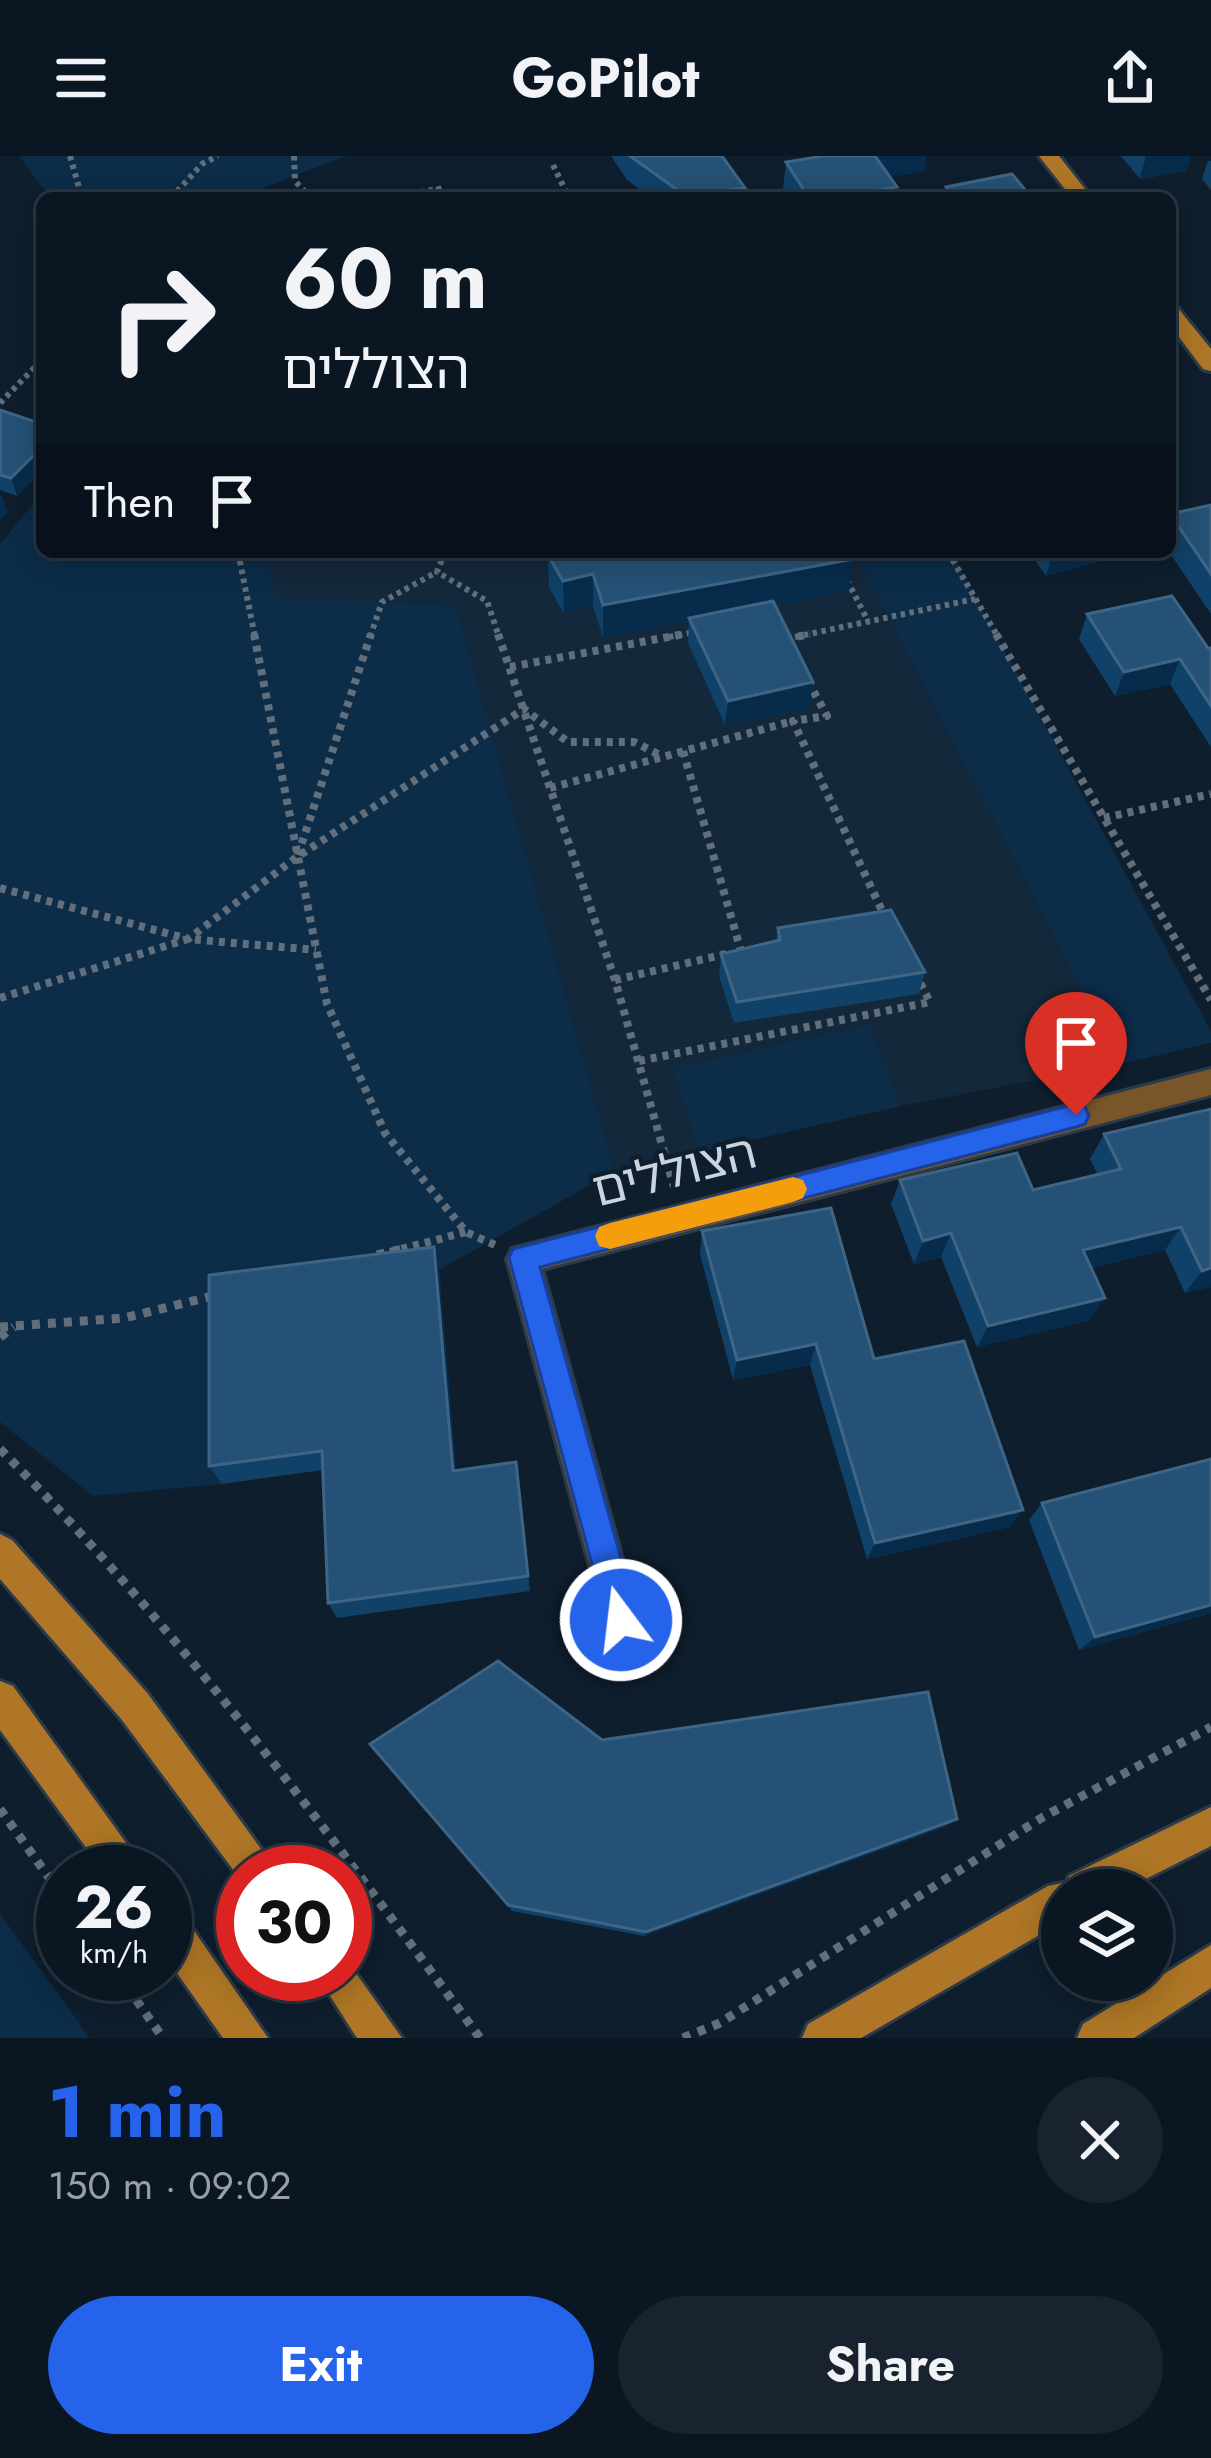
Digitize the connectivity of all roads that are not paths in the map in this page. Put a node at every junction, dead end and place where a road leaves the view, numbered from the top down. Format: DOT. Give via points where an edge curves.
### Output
graph roads {
  1 [pos="1049,156"];
  2 [pos="1077,192"];
  3 [pos="1176,319"];
  4 [pos="1211,364"];
  5 [pos="1211,1082"];
  6 [pos="0,1552"];
  7 [pos="621,1620"];
  8 [pos="0,1699"];
  9 [pos="1211,1826"];
  10 [pos="108,1845"];
  11 [pos="239,1845"];
  12 [pos="1125,1869"];
  13 [pos="1041,1912"];
  14 [pos="192,1960"];
  15 [pos="1211,1965"];
  16 [pos="355,2001"];
  17 [pos="248,2038"];
  18 [pos="382,2038"];
  19 [pos="822,2038"];
  20 [pos="1097,2038"];
  1 -- 2 [label="main road"];
  3 -- 4 [label="main road"];
  5 -- 7 [label="street, הצוללים" via="523,1258"];
  6 -- 11 [label="main road" via="135,1707"];
  8 -- 10 [label="main road"];
  9 -- 12 [label="main road"];
  13 -- 19 [label="main road"];
  14 -- 17 [label="main road"];
  15 -- 20 [label="main road"];
  16 -- 18 [label="main road"];
}
